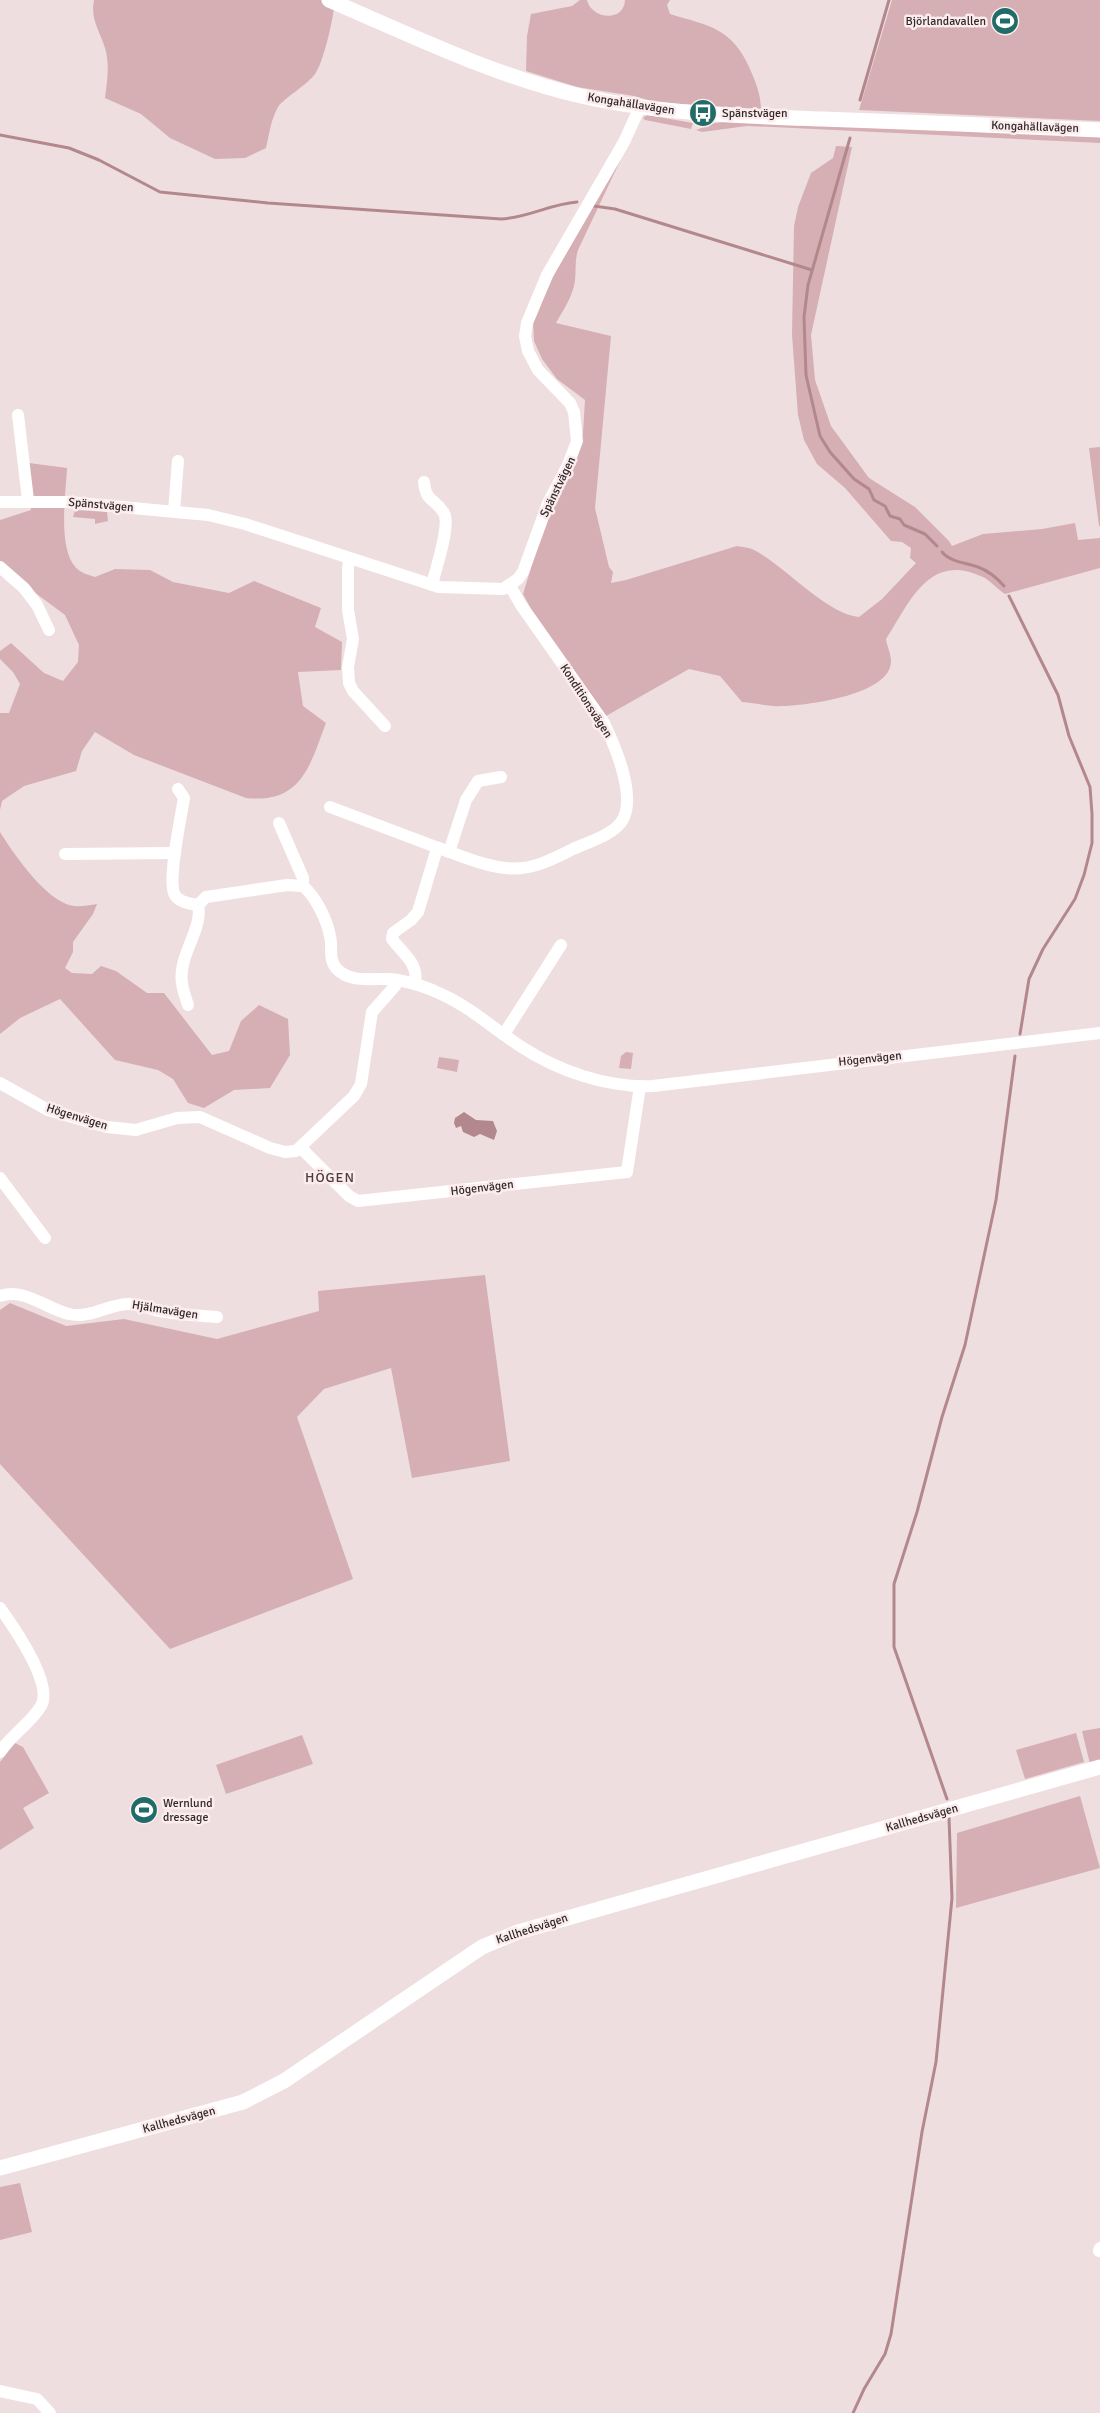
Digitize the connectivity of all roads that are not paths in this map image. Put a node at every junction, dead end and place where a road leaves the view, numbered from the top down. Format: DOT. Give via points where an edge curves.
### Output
graph roads {
  1 [pos="328,0"];
  2 [pos="640,107"];
  3 [pos="1100,130"];
  4 [pos="18,415"];
  5 [pos="178,461"];
  6 [pos="424,482"];
  7 [pos="28,500"];
  8 [pos="0,502"];
  9 [pos="174,511"];
  10 [pos="350,558"];
  11 [pos="0,567"];
  12 [pos="432,585"];
  13 [pos="510,586"];
  14 [pos="49,630"];
  15 [pos="385,726"];
  16 [pos="501,777"];
  17 [pos="178,789"];
  18 [pos="330,807"];
  19 [pos="279,823"];
  20 [pos="449,852"];
  21 [pos="175,853"];
  22 [pos="65,854"];
  23 [pos="435,855"];
  24 [pos="303,886"];
  25 [pos="198,904"];
  26 [pos="561,945"];
  27 [pos="397,980"];
  28 [pos="416,984"];
  29 [pos="188,1005"];
  30 [pos="1100,1033"];
  31 [pos="504,1034"];
  32 [pos="0,1083"];
  33 [pos="640,1086"];
  34 [pos="301,1148"];
  35 [pos="0,1178"];
  36 [pos="45,1238"];
  37 [pos="0,1296"];
  38 [pos="217,1317"];
  39 [pos="0,1608"];
  40 [pos="0,1752"];
  41 [pos="1100,1767"];
  42 [pos="0,2168"];
  43 [pos="0,2391"];
  44 [pos="50,2413"];
  1 -- 2 [label="street, Kongahällavägen" via="523,79 579,96"];
  2 -- 3 [label="street, Kongahällavägen" via="757,116"];
  2 -- 13 [label="street, Spänstvägen" via="548,275 527,322 528,351 538,370 574,412 577,441 548,503 523,572"];
  4 -- 7 [label="street"];
  5 -- 9 [label="street"];
  6 -- 12 [label="street" via="425,494 444,513 446,524"];
  7 -- 8 [label="street, Spänstvägen"];
  7 -- 9 [label="street, Spänstvägen"];
  9 -- 10 [label="street, Spänstvägen" via="245,524"];
  10 -- 12 [label="street, Spänstvägen"];
  10 -- 15 [label="street" via="348,610 353,639 349,683"];
  11 -- 14 [label="street" via="24,588"];
  12 -- 13 [label="street, Spänstvägen" via="503,589"];
  13 -- 20 [label="street, Konditionsvägen" via="604,723 624,779 628,798 626,811 614,828 537,866 505,868"];
  16 -- 20 [label="street" via="478,781 470,791"];
  17 -- 21 [label="street" via="184,798"];
  18 -- 20 [label="street, Konditionsvägen"];
  19 -- 24 [label="street, Högenvägen" via="303,878"];
  21 -- 22 [label="street"];
  21 -- 25 [label="street" via="174,894 180,900"];
  23 -- 28 [label="street" via="418,912 392,937 412,962"];
  24 -- 25 [label="street" via="287,885 206,897"];
  24 -- 27 [label="street, Högenvägen" via="327,924 331,957 336,968 346,976 359,979"];
  25 -- 29 [label="street" via="199,915 182,968 181,982"];
  26 -- 31 [label="street"];
  27 -- 28 [label="street, Högenvägen"];
  27 -- 34 [label="street" via="372,1012 361,1084 354,1096"];
  28 -- 31 [label="street, Högenvägen" via="464,1006"];
  30 -- 33 [label="street, Högenvägen"];
  31 -- 33 [label="street, Högenvägen" via="541,1059 573,1072"];
  32 -- 34 [label="street, Högenvägen" via="48,1110 108,1127 136,1130 177,1118 200,1117 270,1148 285,1152"];
  33 -- 34 [label="street, Högenvägen" via="627,1172 358,1201"];
  35 -- 36 [label="street"];
  37 -- 38 [label="street, Hjälmavägen" via="17,1294 75,1314 90,1314 117,1304 132,1304 173,1313"];
  39 -- 40 [label="street" via="29,1655 39,1676 44,1700"];
  41 -- 42 [label="street, Kallhedsvägen" via="518,1932 482,1947 254,2098"];
  43 -- 44 [label="street" via="37,2399"];
}
